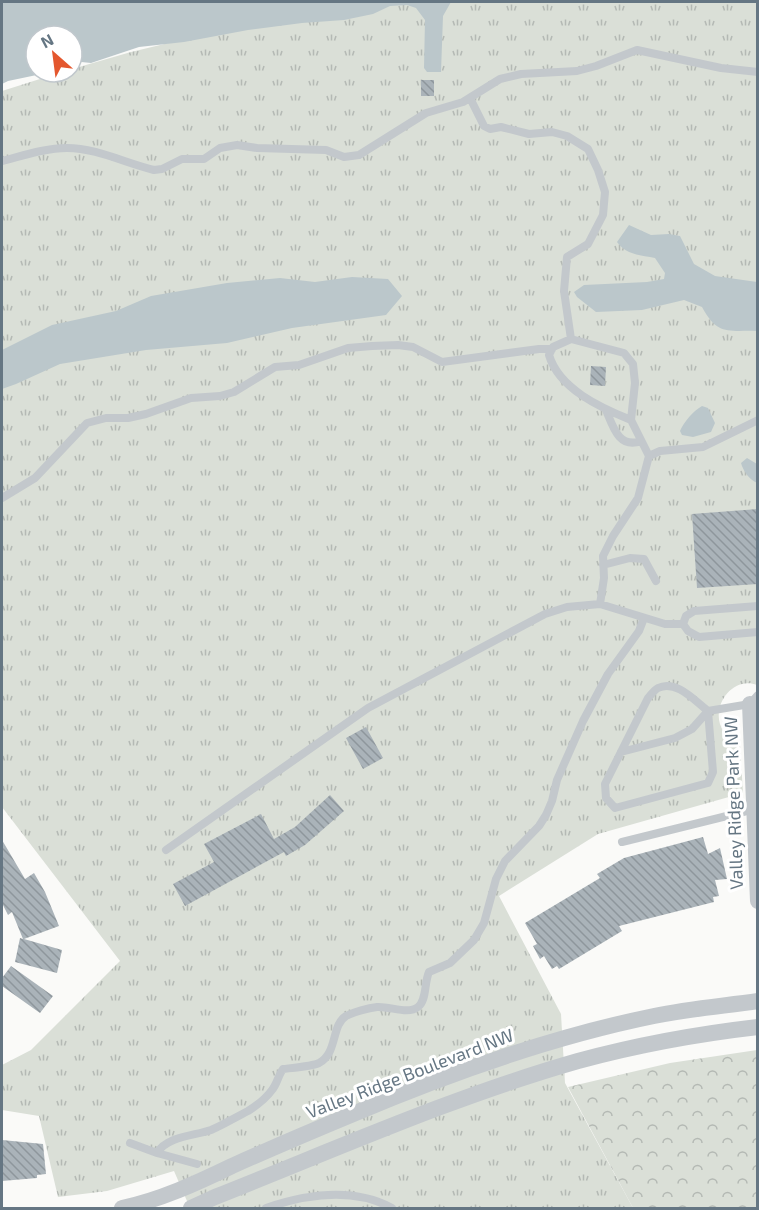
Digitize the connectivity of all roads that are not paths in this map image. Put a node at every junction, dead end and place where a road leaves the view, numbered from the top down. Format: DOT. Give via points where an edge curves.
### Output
graph roads {
  1 [pos="758,72"];
  2 [pos="470,98"];
  3 [pos="2,161"];
  4 [pos="571,339"];
  5 [pos="552,349"];
  6 [pos="606,410"];
  7 [pos="631,420"];
  8 [pos="758,420"];
  9 [pos="641,441"];
  10 [pos="649,456"];
  11 [pos="2,498"];
  12 [pos="603,565"];
  13 [pos="656,581"];
  14 [pos="600,604"];
  15 [pos="758,606"];
  16 [pos="644,618"];
  17 [pos="683,624"];
  18 [pos="758,632"];
  19 [pos="754,699"];
  20 [pos="708,711"];
  21 [pos="621,752"];
  22 [pos="756,808"];
  23 [pos="622,842"];
  24 [pos="166,850"];
  25 [pos="758,901"];
  26 [pos="758,1001"];
  27 [pos="758,1027"];
  28 [pos="130,1143"];
  29 [pos="157,1153"];
  30 [pos="197,1164"];
  31 [pos="122,1209"];
  32 [pos="191,1209"];
  33 [pos="266,1209"];
  34 [pos="392,1209"];
  1 -- 2 [label="lane" via="637,50 577,71 500,79"];
  2 -- 3 [label="lane" via="426,113 359,155 344,157 326,150 237,145 220,148 204,159 182,159 154,171 70,148"];
  2 -- 4 [label="lane" via="484,126 567,136 588,149 598,170 605,192 603,215 588,244 567,257 564,291"];
  4 -- 5 [label="lane"];
  4 -- 7 [label="lane" via="624,353 633,364"];
  5 -- 6 [label="lane" via="552,363 570,386"];
  5 -- 11 [label="lane" via="442,362 413,347 372,346 348,348 314,361 275,367 234,392 191,398 128,418 87,423 35,478"];
  6 -- 7 [label="lane"];
  6 -- 9 [label="lane" via="621,438 633,444"];
  7 -- 9 [label="lane"];
  8 -- 10 [label="lane" via="703,447 660,451"];
  9 -- 10 [label="lane"];
  10 -- 12 [label="lane" via="638,498 603,556"];
  12 -- 13 [label="lane" via="630,558 644,559"];
  12 -- 14 [label="lane"];
  14 -- 16 [label="lane"];
  14 -- 24 [label="lane" via="545,614 368,708"];
  15 -- 17 [label="lane" via="693,611"];
  16 -- 17 [label="lane"];
  16 -- 29 [label="lane" via="583,720 546,815 506,861 496,879 484,923 474,940 450,963 429,972 423,1001 417,1008 410,1011 377,1007 347,1016 341,1021 329,1054 321,1062 283,1070 274,1089 249,1110 215,1128 180,1138"];
  17 -- 18 [label="lane" via="699,637"];
  19 -- 20 [label="lane"];
  19 -- 22 [label="street, Valley Ridge Park NW"];
  20 -- 21 [label="lane" via="692,729 675,738"];
  20 -- 21 [label="lane" via="687,693 669,686 657,688"];
  20 -- 21 [label="lane" via="713,772 708,783 615,808 606,798 605,784"];
  22 -- 23 [label="lane"];
  22 -- 25 [label="street, Valley Ridge Park NW"];
  26 -- 31 [label="street, Valley Ridge Boulevard NW" via="616,1025 477,1065 177,1190"];
  27 -- 32 [label="street" via="657,1042 532,1075 469,1096"];
  28 -- 29 [label="lane"];
  29 -- 30 [label="lane"];
  33 -- 34 [label="lane" via="334,1194 380,1202"];
}
